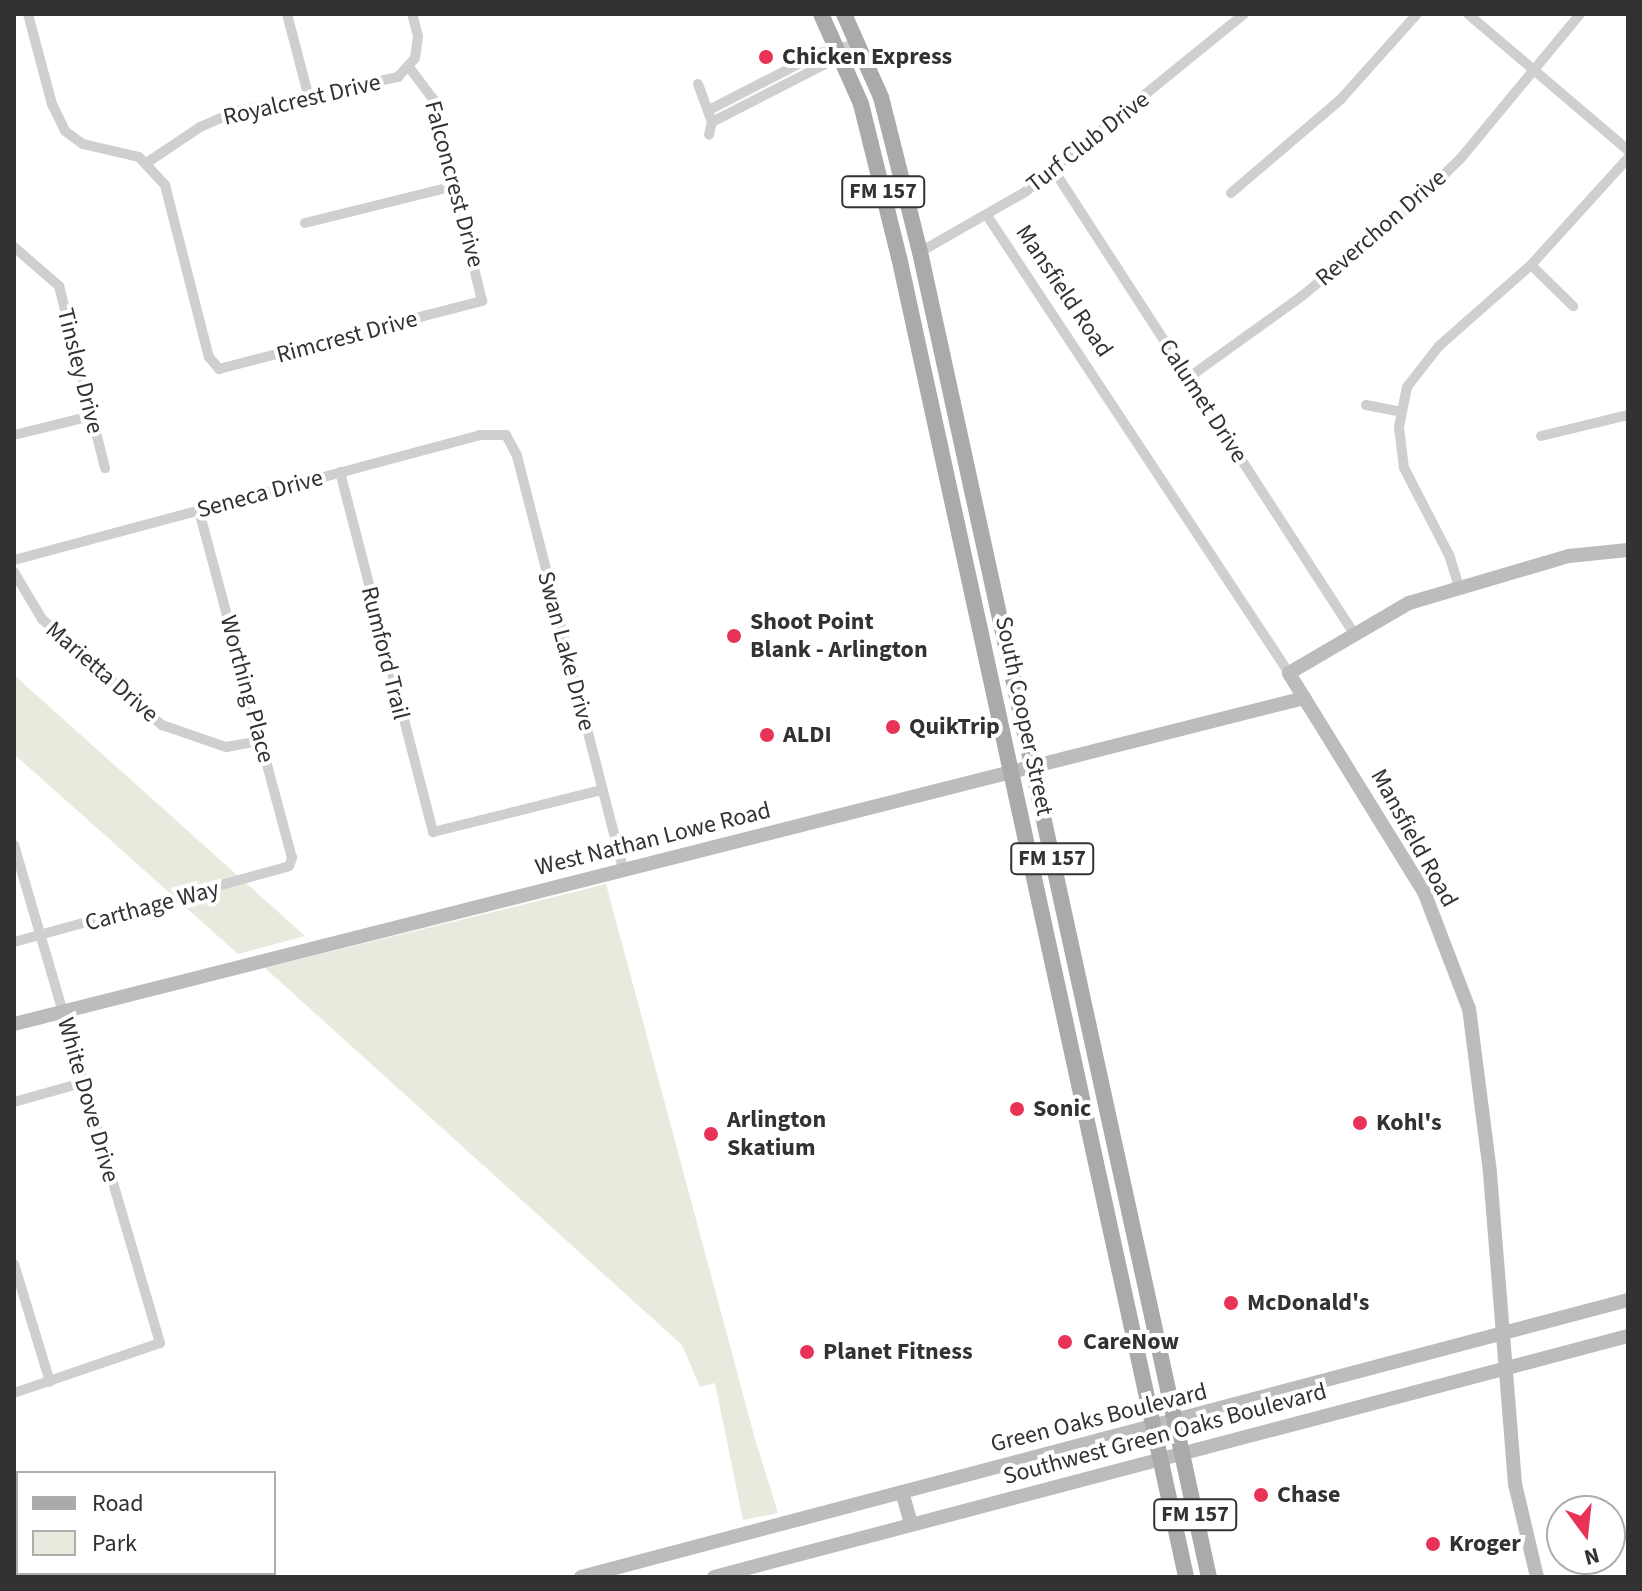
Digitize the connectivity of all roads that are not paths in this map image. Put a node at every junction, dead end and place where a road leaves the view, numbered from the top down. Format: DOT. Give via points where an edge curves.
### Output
graph roads {
  1 [pos="28,14"];
  2 [pos="287,14"];
  3 [pos="412,14"];
  4 [pos="821,14"];
  5 [pos="844,14"];
  6 [pos="1244,14"];
  7 [pos="1417,14"];
  8 [pos="1468,14"];
  9 [pos="1580,14"];
  10 [pos="857,44"];
  11 [pos="837,52"];
  12 [pos="409,67"];
  13 [pos="1535,71"];
  14 [pos="698,84"];
  15 [pos="309,98"];
  16 [pos="709,110"];
  17 [pos="712,122"];
  18 [pos="709,135"];
  19 [pos="1628,150"];
  20 [pos="1628,158"];
  21 [pos="148,162"];
  22 [pos="1053,169"];
  23 [pos="455,186"];
  24 [pos="1231,193"];
  25 [pos="988,217"];
  26 [pos="305,223"];
  27 [pos="14,247"];
  28 [pos="920,252"];
  29 [pos="1531,265"];
  30 [pos="476,304"];
  31 [pos="1573,306"];
  32 [pos="1188,378"];
  33 [pos="1366,405"];
  34 [pos="1401,412"];
  35 [pos="1628,415"];
  36 [pos="91,416"];
  37 [pos="14,435"];
  38 [pos="506,435"];
  39 [pos="1541,436"];
  40 [pos="105,468"];
  41 [pos="340,472"];
  42 [pos="973,488"];
  43 [pos="952,493"];
  44 [pos="199,511"];
  45 [pos="1628,550"];
  46 [pos="14,560"];
  47 [pos="14,572"];
  48 [pos="1459,587"];
  49 [pos="1353,632"];
  50 [pos="1289,673"];
  51 [pos="1304,698"];
  52 [pos="261,741"];
  53 [pos="1032,766"];
  54 [pos="1011,772"];
  55 [pos="602,790"];
  56 [pos="14,845"];
  57 [pos="289,866"];
  58 [pos="623,869"];
  59 [pos="42,934"];
  60 [pos="14,942"];
  61 [pos="63,1012"];
  62 [pos="14,1024"];
  63 [pos="81,1083"];
  64 [pos="14,1102"];
  65 [pos="14,1264"];
  66 [pos="1628,1300"];
  67 [pos="1505,1335"];
  68 [pos="1628,1336"];
  69 [pos="1507,1367"];
  70 [pos="50,1382"];
  71 [pos="14,1393"];
  72 [pos="1176,1424"];
  73 [pos="1153,1428"];
  74 [pos="1181,1453"];
  75 [pos="1159,1458"];
  76 [pos="902,1492"];
  77 [pos="911,1523"];
  78 [pos="581,1577"];
  79 [pos="714,1577"];
  80 [pos="1186,1577"];
  81 [pos="1209,1577"];
  82 [pos="1537,1577"];
  1 -- 21 [label="street" via="52,104 65,131 83,144"];
  2 -- 15 [label="street"];
  3 -- 12 [label="street, Royalcrest Drive" via="417,48"];
  4 -- 11 [label="main road, South Cooper Street / FM 157"];
  5 -- 10 [label="main road, South Cooper Street / FM 157"];
  6 -- 22 [label="street, Turf Club Drive"];
  7 -- 24 [label="street" via="1341,99"];
  8 -- 13 [label="street"];
  9 -- 13 [label="street, Reverchon Drive"];
  10 -- 11 [label="street"];
  10 -- 28 [label="main road, South Cooper Street / FM 157" via="881,97"];
  11 -- 16 [label="street" via="820,53"];
  11 -- 17 [label="street" via="827,63"];
  11 -- 43 [label="main road, South Cooper Street / FM 157" via="861,104"];
  12 -- 15 [label="street, Royalcrest Drive" via="387,82"];
  12 -- 23 [label="street, Falconcrest Drive" via="433,99"];
  13 -- 19 [label="street"];
  13 -- 32 [label="street, Reverchon Drive" via="1413,205 1302,296"];
  14 -- 16 [label="street"];
  15 -- 21 [label="street, Royalcrest Drive" via="210,121"];
  16 -- 17 [label="street"];
  17 -- 18 [label="street"];
  20 -- 29 [label="street"];
  21 -- 30 [label="street, Rimcrest Drive" via="165,185 209,357 219,369"];
  22 -- 25 [label="street, Turf Club Drive"];
  22 -- 32 [label="street, Calumet Drive"];
  23 -- 26 [label="street"];
  23 -- 30 [label="street, Falconcrest Drive" via="483,290"];
  25 -- 28 [label="street, Turf Club Drive"];
  25 -- 50 [label="street, Mansfield Road"];
  27 -- 36 [label="street, Tinsley Drive" via="59,286"];
  28 -- 42 [label="main road, South Cooper Street / FM 157"];
  29 -- 31 [label="street"];
  29 -- 34 [label="street" via="1422,363 1407,387"];
  32 -- 49 [label="street, Calumet Drive"];
  33 -- 34 [label="street"];
  34 -- 48 [label="street" via="1404,468 1449,555"];
  35 -- 39 [label="street"];
  36 -- 37 [label="street"];
  36 -- 40 [label="street, Tinsley Drive"];
  38 -- 41 [label="street, Seneca Drive" via="479,435"];
  38 -- 55 [label="street, Swan Lake Drive" via="517,456"];
  41 -- 44 [label="street, Seneca Drive"];
  41 -- 55 [label="street, Rumford Trail" via="433,832"];
  42 -- 43 [label="main road"];
  42 -- 53 [label="main road, South Cooper Street / FM 157"];
  43 -- 54 [label="main road, South Cooper Street / FM 157"];
  44 -- 46 [label="street, Seneca Drive"];
  44 -- 52 [label="street, Worthing Place"];
  45 -- 48 [label="street" via="1569,556"];
  47 -- 52 [label="street, Marietta Drive" via="42,619 162,725 226,747"];
  48 -- 49 [label="street" via="1409,603"];
  49 -- 50 [label="street"];
  50 -- 51 [label="street, Mansfield Road"];
  51 -- 53 [label="street, West Nathan Lowe Road"];
  51 -- 67 [label="street, Mansfield Road" via="1424,892 1469,1009"];
  52 -- 57 [label="street, Worthing Place" via="292,858"];
  53 -- 54 [label="street, West Nathan Lowe Road"];
  53 -- 72 [label="main road, South Cooper Street / FM 157"];
  54 -- 58 [label="street, West Nathan Lowe Road"];
  54 -- 73 [label="main road, South Cooper Street / FM 157"];
  55 -- 58 [label="street, Swan Lake Drive"];
  56 -- 59 [label="street, White Dove Drive"];
  57 -- 59 [label="street, Carthage Way"];
  58 -- 61 [label="street, West Nathan Lowe Road"];
  59 -- 60 [label="street, Carthage Way"];
  59 -- 61 [label="street, White Dove Drive"];
  61 -- 62 [label="street, West Nathan Lowe Road"];
  61 -- 63 [label="street, White Dove Drive"];
  63 -- 64 [label="street"];
  63 -- 70 [label="street, White Dove Drive" via="159,1338 150,1351"];
  65 -- 70 [label="street"];
  66 -- 67 [label="street, Green Oaks Boulevard"];
  67 -- 69 [label="street, Mansfield Road"];
  67 -- 72 [label="street, Green Oaks Boulevard"];
  68 -- 69 [label="street, Southwest Green Oaks Boulevard"];
  69 -- 74 [label="street, Southwest Green Oaks Boulevard"];
  69 -- 82 [label="street, Mansfield Road" via="1515,1484"];
  70 -- 71 [label="street"];
  72 -- 73 [label="street, Green Oaks Boulevard"];
  72 -- 74 [label="main road, South Cooper Street / FM 157"];
  73 -- 75 [label="main road, South Cooper Street / FM 157"];
  73 -- 76 [label="street, Green Oaks Boulevard"];
  74 -- 75 [label="street, Southwest Green Oaks Boulevard"];
  74 -- 81 [label="main road, South Cooper Street / FM 157"];
  75 -- 77 [label="street, Southwest Green Oaks Boulevard"];
  75 -- 80 [label="main road, South Cooper Street / FM 157"];
  76 -- 77 [label="street"];
  76 -- 78 [label="street, Green Oaks Boulevard"];
  77 -- 79 [label="street, Southwest Green Oaks Boulevard"];
}
